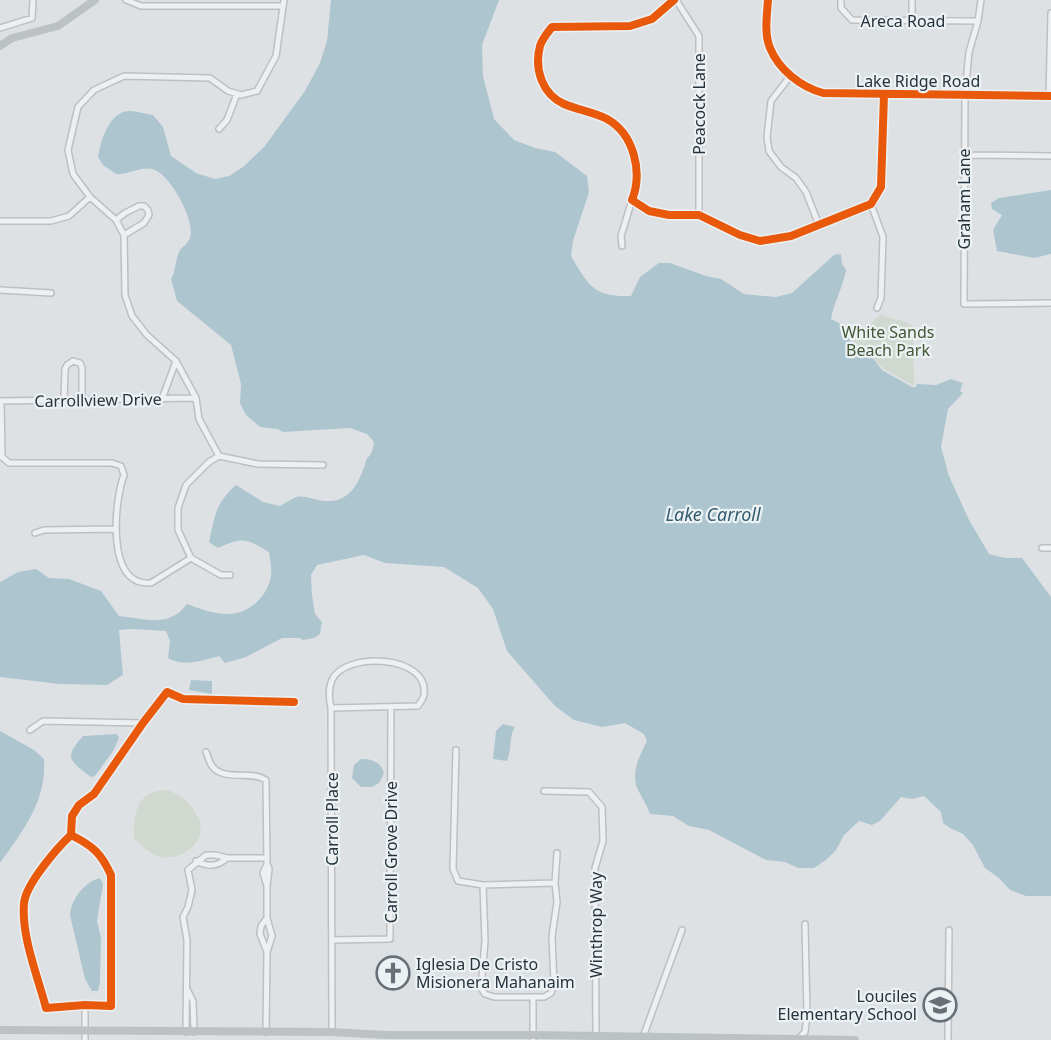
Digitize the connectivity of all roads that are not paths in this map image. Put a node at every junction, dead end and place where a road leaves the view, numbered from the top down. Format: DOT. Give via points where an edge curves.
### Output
graph roads {
  1 [pos="33,0"];
  2 [pos="95,0"];
  3 [pos="126,0"];
  4 [pos="675,0"];
  5 [pos="768,0"];
  6 [pos="841,0"];
  7 [pos="912,0"];
  8 [pos="981,0"];
  9 [pos="284,3"];
  10 [pos="1051,13"];
  11 [pos="912,21"];
  12 [pos="978,21"];
  13 [pos="0,28"];
  14 [pos="0,46"];
  15 [pos="791,75"];
  16 [pos="237,94"];
  17 [pos="884,94"];
  18 [pos="965,94"];
  19 [pos="1050,96"];
  20 [pos="219,129"];
  21 [pos="965,155"];
  22 [pos="1051,156"];
  23 [pos="90,197"];
  24 [pos="632,200"];
  25 [pos="871,204"];
  26 [pos="699,215"];
  27 [pos="116,220"];
  28 [pos="0,221"];
  29 [pos="819,225"];
  30 [pos="124,235"];
  31 [pos="622,246"];
  32 [pos="0,290"];
  33 [pos="51,293"];
  34 [pos="1051,303"];
  35 [pos="877,308"];
  36 [pos="176,361"];
  37 [pos="196,398"];
  38 [pos="162,399"];
  39 [pos="64,400"];
  40 [pos="82,400"];
  41 [pos="0,401"];
  42 [pos="219,456"];
  43 [pos="323,465"];
  44 [pos="116,529"];
  45 [pos="35,533"];
  46 [pos="1042,548"];
  47 [pos="1051,548"];
  48 [pos="191,558"];
  49 [pos="230,575"];
  50 [pos="294,702"];
  51 [pos="391,706"];
  52 [pos="331,708"];
  53 [pos="143,723"];
  54 [pos="30,730"];
  55 [pos="456,750"];
  56 [pos="206,752"];
  57 [pos="544,791"];
  58 [pos="71,835"];
  59 [pos="557,853"];
  60 [pos="227,858"];
  61 [pos="196,861"];
  62 [pos="267,861"];
  63 [pos="555,883"];
  64 [pos="483,885"];
  65 [pos="267,918"];
  66 [pos="805,924"];
  67 [pos="682,930"];
  68 [pos="949,930"];
  69 [pos="332,940"];
  70 [pos="267,952"];
  71 [pos="533,998"];
  72 [pos="85,1005"];
  73 [pos="0,1030"];
  74 [pos="85,1031"];
  75 [pos="190,1032"];
  76 [pos="266,1032"];
  77 [pos="332,1032"];
  78 [pos="319,1036"];
  79 [pos="386,1037"];
  80 [pos="533,1037"];
  81 [pos="643,1037"];
  82 [pos="458,1038"];
  83 [pos="601,1038"];
  84 [pos="798,1039"];
  85 [pos="85,1040"];
  86 [pos="788,1040"];
  87 [pos="855,1040"];
  88 [pos="948,1040"];
  1 -- 13 [label="street" via="32,18"];
  2 -- 14 [label="main road" via="58,26 12,38"];
  3 -- 9 [label="street" via="141,6"];
  4 -- 24 [label="street" via="652,19 630,26 552,27 540,45 538,66 550,96 606,118 619,127 631,146 637,166"];
  4 -- 26 [label="street, Peacock Lane" via="699,36"];
  5 -- 15 [label="street, Lake Ridge Road" via="769,47"];
  6 -- 11 [label="street, Areca Road" via="841,8 852,20"];
  7 -- 11 [label="street"];
  8 -- 12 [label="street, Graham Lane"];
  9 -- 16 [label="street" via="276,56 257,91"];
  10 -- 19 [label="street"];
  11 -- 12 [label="street, Areca Road"];
  12 -- 18 [label="street, Graham Lane" via="969,52"];
  15 -- 17 [label="street, Lake Ridge Road" via="806,89 823,93"];
  15 -- 29 [label="street" via="771,100 769,151 806,192"];
  16 -- 20 [label="street"];
  16 -- 23 [label="street" via="210,78 124,76 94,90 78,107 68,150 73,174"];
  17 -- 18 [label="street, Lake Ridge Road"];
  17 -- 25 [label="street" via="881,187"];
  18 -- 19 [label="street, Lake Ridge Road"];
  18 -- 21 [label="street, Graham Lane"];
  21 -- 22 [label="street"];
  21 -- 34 [label="street, Graham Lane" via="964,304"];
  23 -- 27 [label="street"];
  23 -- 28 [label="street" via="60,219"];
  24 -- 26 [label="street" via="649,211"];
  24 -- 31 [label="street" via="621,236"];
  25 -- 29 [label="street"];
  25 -- 35 [label="street" via="883,237 881,298"];
  26 -- 29 [label="street" via="760,241 790,236"];
  27 -- 30 [label="street"];
  27 -- 30 [label="street" via="139,206 148,210 144,223"];
  30 -- 36 [label="street" via="125,295 132,316"];
  32 -- 33 [label="street"];
  36 -- 37 [label="street"];
  36 -- 38 [label="street"];
  37 -- 38 [label="street, Carrollview Drive"];
  37 -- 42 [label="street" via="199,419"];
  38 -- 40 [label="street, Carrollview Drive"];
  39 -- 40 [label="street, Carrollview Drive"];
  39 -- 40 [label="street" via="65,369 73,361 82,368"];
  39 -- 41 [label="street, Carrollview Drive"];
  41 -- 44 [label="street" via="2,457 9,463 121,466 124,475"];
  42 -- 43 [label="street" via="258,464"];
  42 -- 48 [label="street" via="186,485 178,508 178,530"];
  44 -- 45 [label="street"];
  44 -- 48 [label="street" via="124,568 136,581 152,583"];
  46 -- 47 [label="street"];
  48 -- 49 [label="street" via="221,575"];
  50 -- 53 [label="street" via="183,699 167,692"];
  51 -- 52 [label="street"];
  51 -- 52 [label="street, Carroll Place" via="418,706 424,694 422,680 410,667 370,660 342,669 332,679"];
  51 -- 69 [label="street, Carroll Grove Drive" via="390,939"];
  52 -- 69 [label="street, Carroll Place"];
  53 -- 54 [label="street" via="43,721"];
  53 -- 58 [label="street" via="94,794 72,816"];
  55 -- 64 [label="street" via="453,869 458,881"];
  56 -- 62 [label="street" via="212,766 222,773 260,776 266,780"];
  57 -- 83 [label="street, Winthrop Way" via="589,792 602,807 603,841 595,868 594,902"];
  58 -- 72 [label="street" via="90,845 103,858 111,875 111,1006"];
  58 -- 72 [label="street" via="57,848 28,890 24,928 46,1008"];
  59 -- 63 [label="street"];
  60 -- 61 [label="street" via="206,855"];
  60 -- 61 [label="street" via="214,866"];
  60 -- 62 [label="street"];
  61 -- 75 [label="street" via="188,870 192,890 183,917"];
  62 -- 65 [label="street" via="263,873"];
  63 -- 64 [label="street"];
  63 -- 71 [label="street" via="554,984 551,993"];
  64 -- 71 [label="street" via="482,988 494,997"];
  65 -- 70 [label="street" via="272,936"];
  65 -- 70 [label="street" via="260,934"];
  66 -- 84 [label="street" via="807,1016 805,1032"];
  67 -- 81 [label="street"];
  68 -- 88 [label="street"];
  69 -- 77 [label="street, Carroll Place"];
  70 -- 76 [label="street"];
  71 -- 80 [label="street"];
  72 -- 74 [label="street"];
  73 -- 74 [label="main road"];
  74 -- 75 [label="main road"];
  74 -- 85 [label="street"];
  75 -- 76 [label="main road"];
  76 -- 78 [label="main road"];
  77 -- 78 [label="main road"];
  77 -- 79 [label="main road"];
  79 -- 82 [label="main road"];
  80 -- 82 [label="main road"];
  80 -- 83 [label="main road"];
  81 -- 83 [label="main road"];
  81 -- 86 [label="main road"];
  84 -- 86 [label="main road"];
  84 -- 87 [label="main road"];
}
